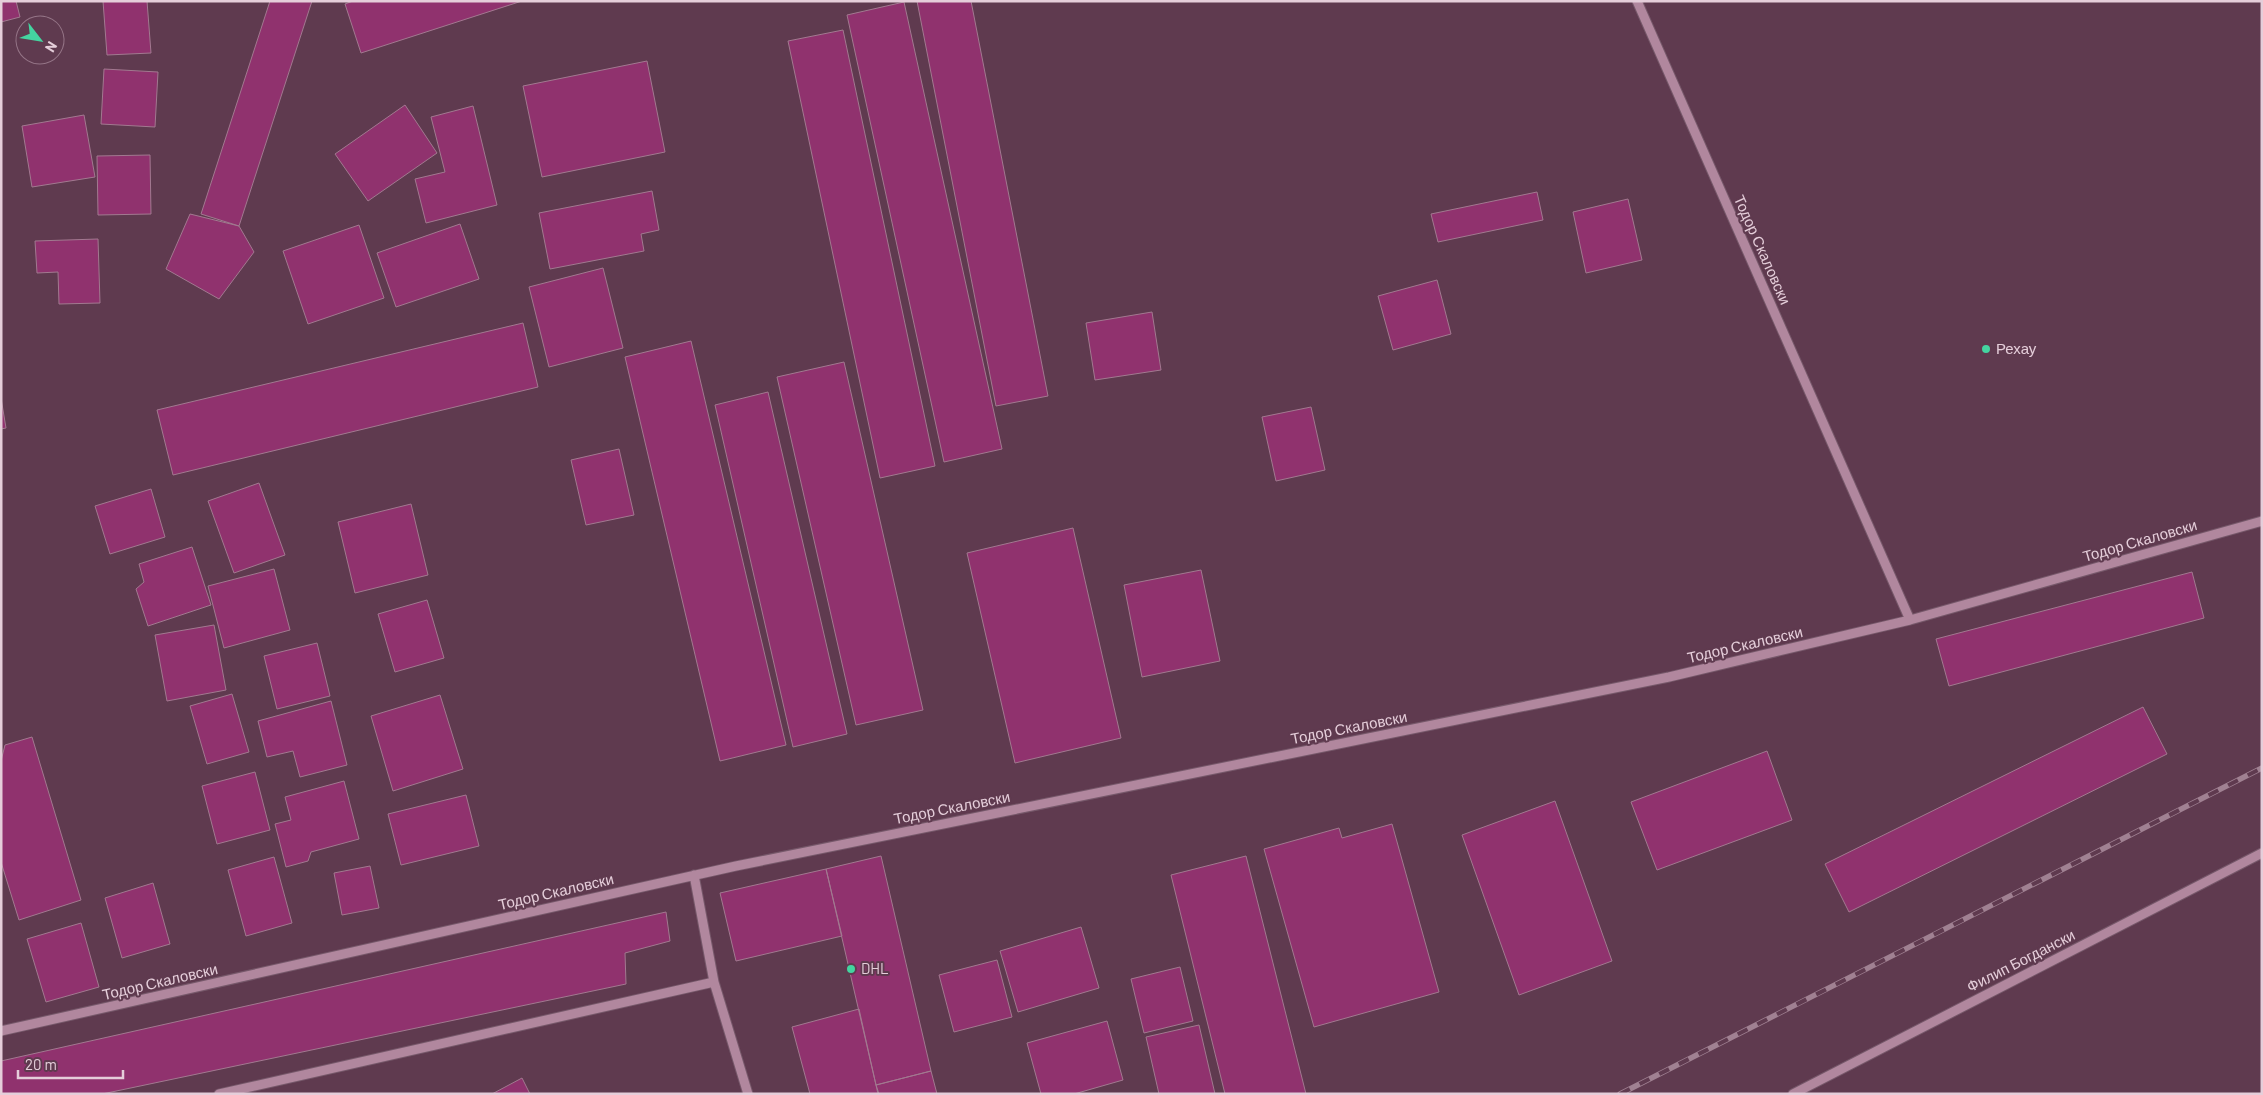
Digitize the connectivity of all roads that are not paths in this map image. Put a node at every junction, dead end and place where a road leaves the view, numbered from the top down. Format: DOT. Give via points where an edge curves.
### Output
graph roads {
  1 [pos="1637,1"];
  2 [pos="2262,521"];
  3 [pos="1910,620"];
  4 [pos="2262,853"];
  5 [pos="694,875"];
  6 [pos="714,982"];
  7 [pos="1,1031"];
  8 [pos="219,1094"];
  9 [pos="748,1094"];
  10 [pos="1793,1094"];
  1 -- 3 [label="street, Тодор Скаловски"];
  2 -- 3 [label="street, Тодор Скаловски"];
  3 -- 5 [label="street, Тодор Скаловски" via="1669,678"];
  4 -- 10 [label="street, Филип Богдански"];
  5 -- 6 [label="street"];
  5 -- 7 [label="street, Тодор Скаловски"];
  6 -- 8 [label="street"];
  6 -- 9 [label="street"];
}
